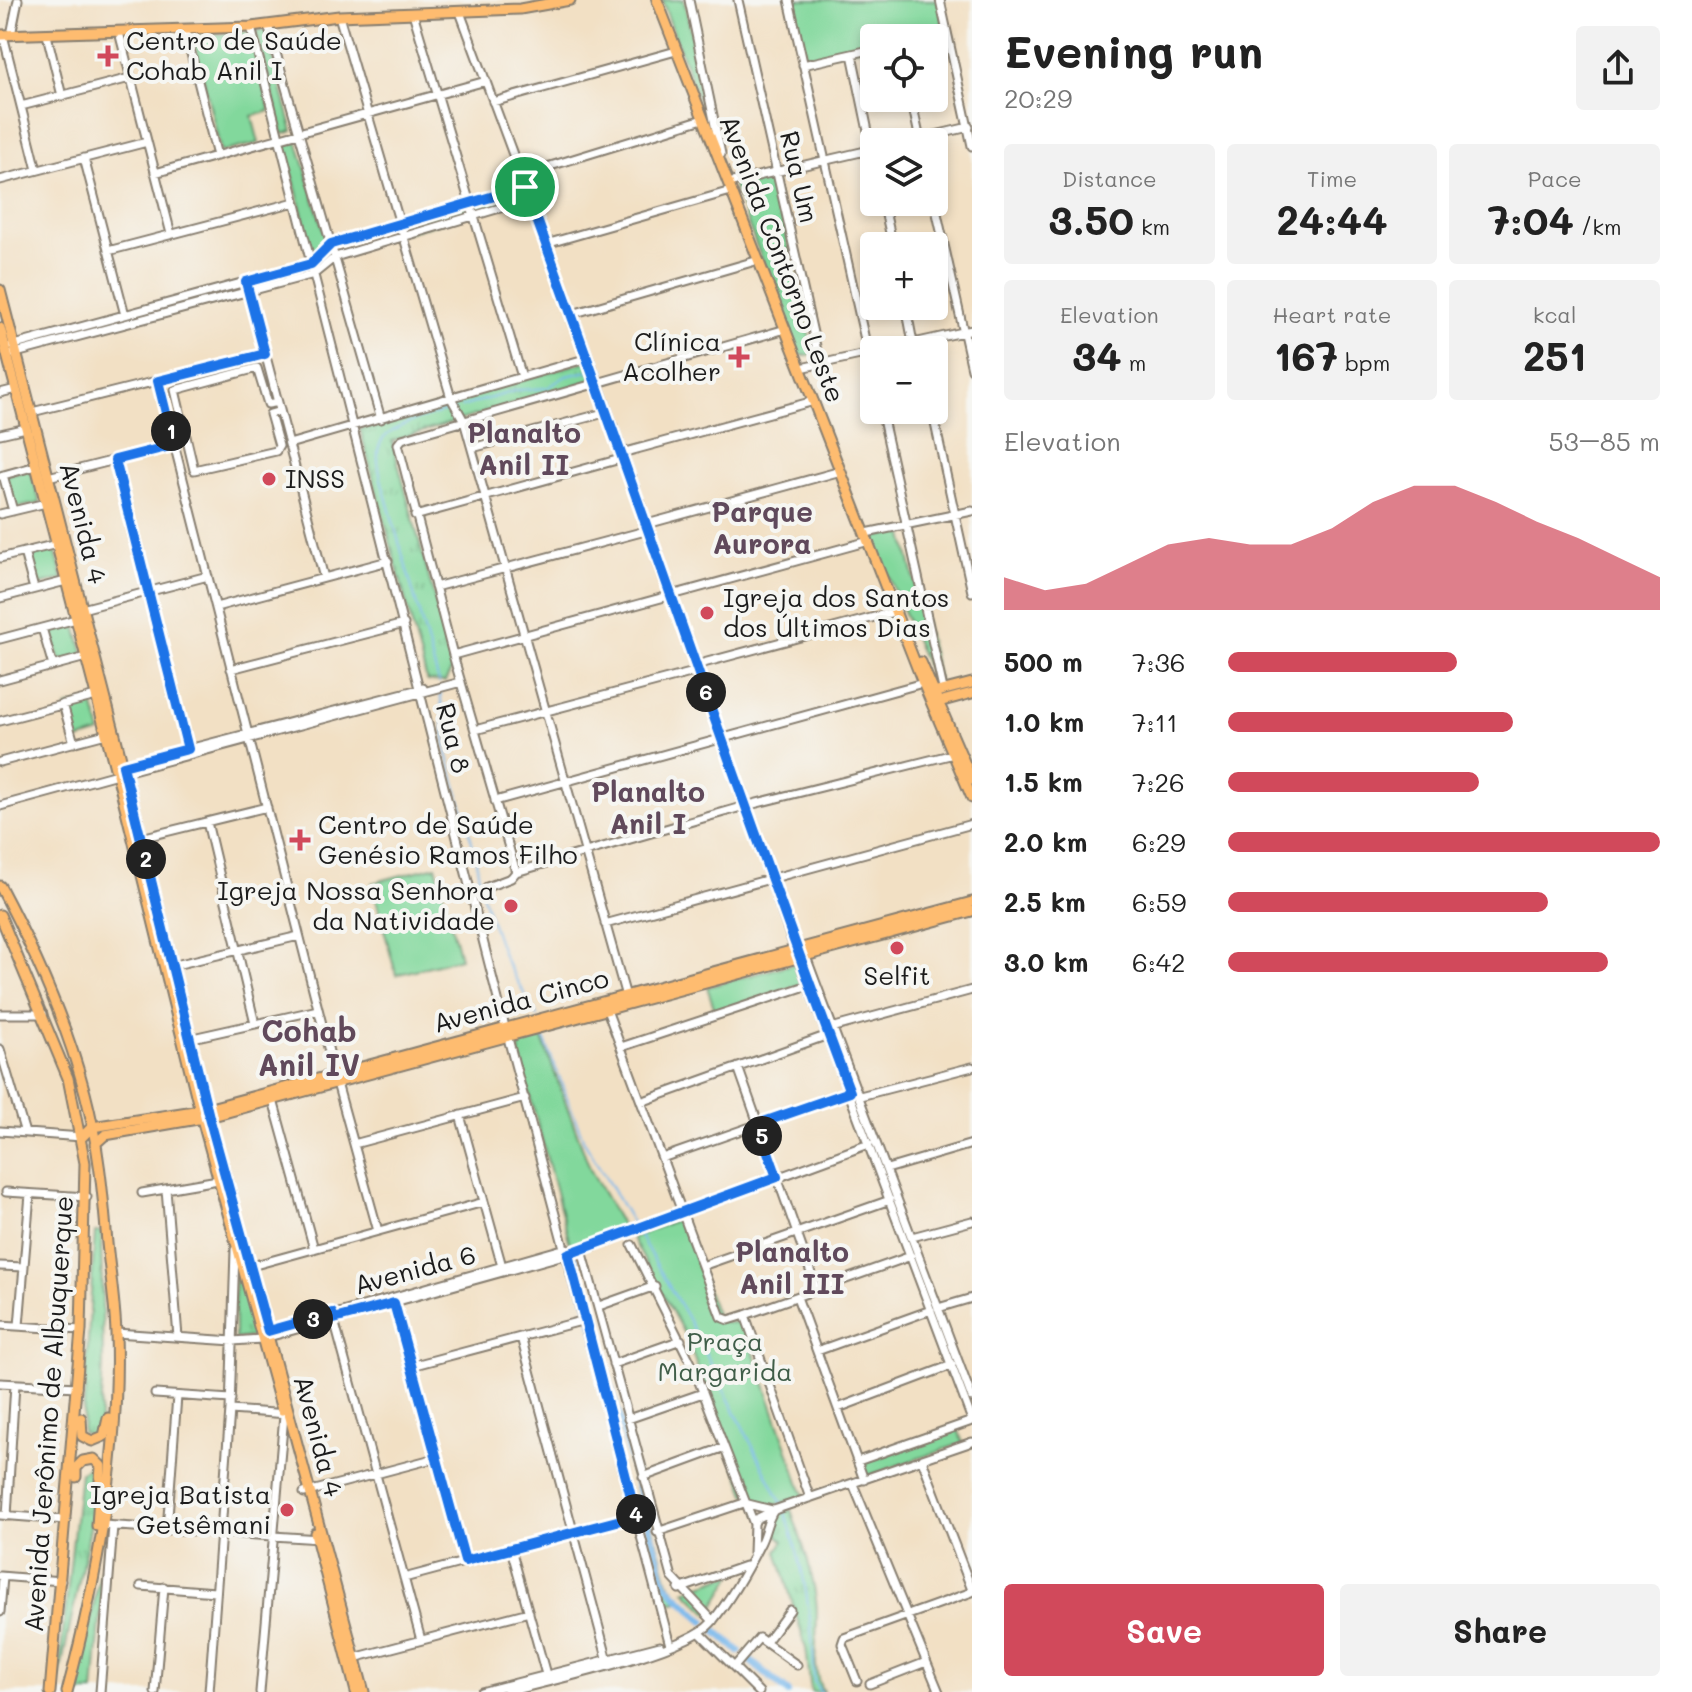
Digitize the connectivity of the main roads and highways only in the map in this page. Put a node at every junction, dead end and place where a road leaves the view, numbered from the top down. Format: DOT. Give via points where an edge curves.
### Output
graph roads {
  1 [pos="570,0"];
  2 [pos="655,0"];
  3 [pos="5,35"];
  4 [pos="0,290"];
  5 [pos="0,328"];
  6 [pos="8,351"];
  7 [pos="35,444"];
  8 [pos="55,520"];
  9 [pos="74,596"];
  10 [pos="897,611"];
  11 [pos="95,676"];
  12 [pos="972,683"];
  13 [pos="972,693"];
  14 [pos="936,696"];
  15 [pos="959,696"];
  16 [pos="950,727"];
  17 [pos="957,753"];
  18 [pos="121,771"];
  19 [pos="972,780"];
  20 [pos="972,798"];
  21 [pos="0,886"];
  22 [pos="972,902"];
  23 [pos="972,911"];
  24 [pos="0,915"];
  25 [pos="163,943"];
  26 [pos="801,954"];
  27 [pos="627,1000"];
  28 [pos="556,1019"];
  29 [pos="336,1078"];
  30 [pos="204,1114"];
  31 [pos="92,1127"];
  32 [pos="82,1137"];
  33 [pos="95,1144"];
  34 [pos="246,1267"];
  35 [pos="81,1330"];
  36 [pos="116,1333"];
  37 [pos="61,1581"];
  38 [pos="88,1601"];
  39 [pos="351,1659"];
  40 [pos="50,1692"];
  41 [pos="67,1692"];
  42 [pos="356,1692"];
  43 [pos="364,1692"];
  1 -- 3 [label="main road" via="476,12 339,16 251,27"];
  2 -- 10 [label="main road, Avenida Contorno Leste"];
  4 -- 6 [label="main road, Avenida 4"];
  5 -- 6 [label="main road, Avenida 4"];
  6 -- 7 [label="main road, Avenida 4" via="26,428"];
  6 -- 7 [label="main road, Avenida 4" via="32,412"];
  7 -- 8 [label="main road, Avenida 4" via="48,477"];
  7 -- 8 [label="main road, Avenida 4" via="36,466"];
  8 -- 9 [label="main road, Avenida 4"];
  8 -- 9 [label="main road, Avenida 4" via="66,581"];
  9 -- 11 [label="main road, Avenida 4"];
  9 -- 11 [label="main road, Avenida 4" via="82,609"];
  10 -- 14 [label="main road, Avenida Contorno Leste"];
  10 -- 14 [label="main road, Avenida Contorno Leste" via="923,683"];
  11 -- 18 [label="main road, Avenida 4"];
  11 -- 18 [label="main road, Avenida 4" via="106,734"];
  12 -- 14 [label="main road"];
  13 -- 15 [label="main road"];
  14 -- 15 [label="main road"];
  14 -- 16 [label="main road, Avenida Contorno Leste"];
  14 -- 17 [label="main road, Avenida Contorno Leste"];
  15 -- 16 [label="main road" via="948,705"];
  16 -- 17 [label="main road, Avenida Contorno Leste"];
  17 -- 19 [label="main road, Avenida Contorno Leste"];
  17 -- 20 [label="main road, Avenida Contorno Leste"];
  18 -- 25 [label="main road, Avenida 4"];
  18 -- 25 [label="main road, Avenida 4"];
  21 -- 31 [label="main road, Avenida Jerônimo de Albuquerque" via="58,1010"];
  22 -- 26 [label="main road, Avenida Cinco"];
  23 -- 26 [label="main road, Avenida Cinco"];
  24 -- 32 [label="main road, Avenida Jerônimo de Albuquerque" via="68,1078"];
  25 -- 30 [label="main road, Avenida 4"];
  26 -- 27 [label="main road, Avenida Cinco"];
  27 -- 28 [label="main road, Avenida Cinco"];
  27 -- 28 [label="main road, Avenida Cinco" via="607,1010"];
  28 -- 29 [label="main road, Avenida Cinco"];
  29 -- 30 [label="main road, Avenida Cinco"];
  29 -- 30 [label="main road, Avenida Cinco" via="273,1100"];
  30 -- 31 [label="main road, Avenida Cinco"];
  30 -- 33 [label="main road, Avenida Cinco" via="105,1135"];
  30 -- 34 [label="main road, Avenida 4"];
  30 -- 34 [label="main road, Avenida 4" via="235,1244"];
  31 -- 32 [label="main road"];
  31 -- 33 [label="main road, Avenida Jerônimo de Albuquerque"];
  32 -- 35 [label="main road, Avenida Jerônimo de Albuquerque" via="87,1197"];
  33 -- 36 [label="main road, Avenida Jerônimo de Albuquerque"];
  34 -- 39 [label="main road, Avenida 4"];
  35 -- 36 [label="main road" via="81,1431 92,1441 107,1429"];
  35 -- 37 [label="main road, Avenida Jerônimo de Albuquerque"];
  36 -- 38 [label="main road, Avenida Jerônimo de Albuquerque" via="108,1526"];
  37 -- 38 [label="main road" via="76,1468 94,1459 102,1470"];
  37 -- 40 [label="main road, Avenida Jerônimo de Albuquerque"];
  38 -- 41 [label="main road, Avenida Jerônimo de Albuquerque"];
  39 -- 42 [label="main road, Avenida 4"];
  39 -- 43 [label="main road, Avenida 4"];
}
